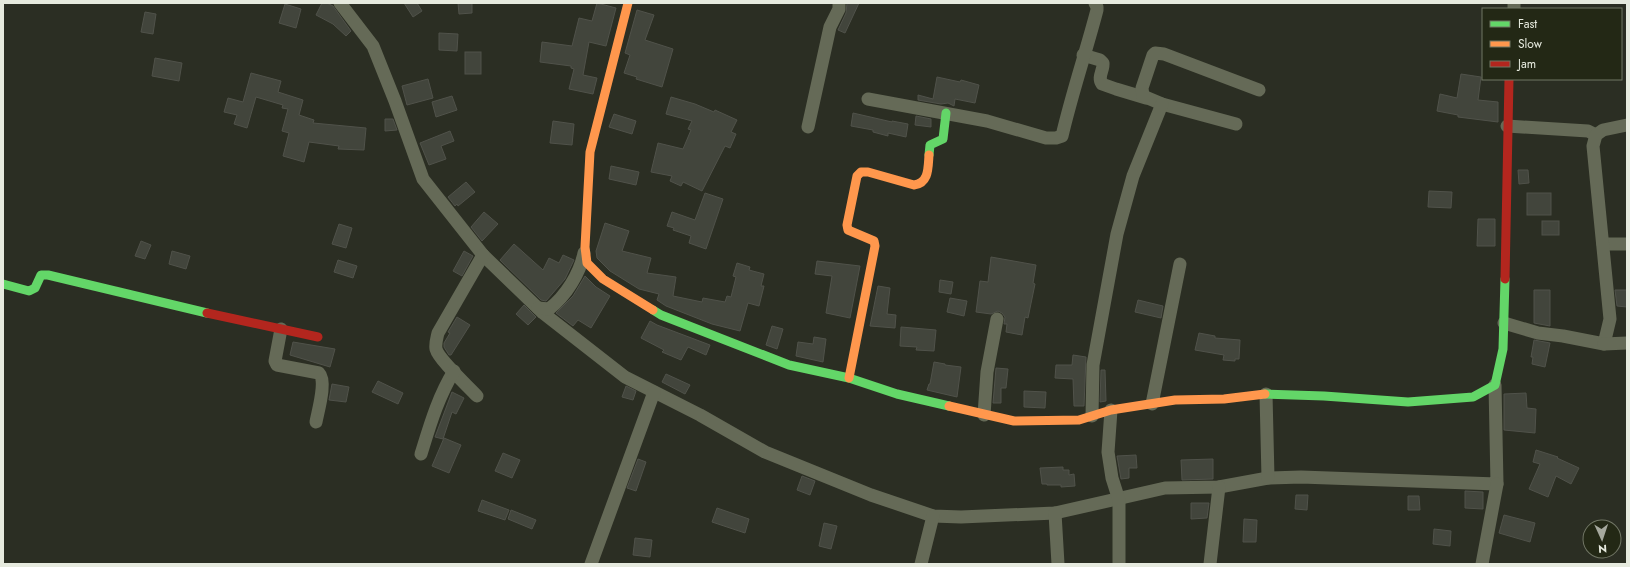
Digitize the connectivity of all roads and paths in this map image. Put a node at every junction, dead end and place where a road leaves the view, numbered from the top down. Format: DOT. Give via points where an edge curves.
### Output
graph roads {
  1 [pos="340,3"];
  2 [pos="628,3"];
  3 [pos="839,3"];
  4 [pos="1095,3"];
  5 [pos="1083,55"];
  6 [pos="1509,80"];
  7 [pos="1259,90"];
  8 [pos="1146,98"];
  9 [pos="868,99"];
  10 [pos="1162,104"];
  11 [pos="946,113"];
  12 [pos="1236,124"];
  13 [pos="1627,125"];
  14 [pos="1507,126"];
  15 [pos="808,127"];
  16 [pos="1596,135"];
  17 [pos="1603,244"];
  18 [pos="1627,244"];
  19 [pos="585,247"];
  20 [pos="483,255"];
  21 [pos="1180,264"];
  22 [pos="3,284"];
  23 [pos="538,308"];
  24 [pos="997,319"];
  25 [pos="1504,323"];
  26 [pos="281,329"];
  27 [pos="318,337"];
  28 [pos="1604,344"];
  29 [pos="1627,344"];
  30 [pos="454,371"];
  31 [pos="849,378"];
  32 [pos="1495,384"];
  33 [pos="654,392"];
  34 [pos="1266,394"];
  35 [pos="477,396"];
  36 [pos="1152,404"];
  37 [pos="1111,410"];
  38 [pos="984,414"];
  39 [pos="1092,416"];
  40 [pos="316,422"];
  41 [pos="421,454"];
  42 [pos="1268,478"];
  43 [pos="1497,484"];
  44 [pos="1219,487"];
  45 [pos="1119,500"];
  46 [pos="1055,513"];
  47 [pos="933,516"];
  48 [pos="591,564"];
  49 [pos="921,564"];
  50 [pos="1058,564"];
  51 [pos="1120,564"];
  52 [pos="1210,564"];
  53 [pos="1482,564"];
  1 -- 20 [label="street" via="373,46 423,179"];
  2 -- 19 [label="street" via="590,152"];
  3 -- 15 [label="street" via="839,9 830,27"];
  4 -- 5 [label="street" via="1098,7"];
  5 -- 8 [label="street" via="1103,63 1100,77 1102,84"];
  5 -- 11 [label="street" via="1062,136 1046,138"];
  6 -- 14 [label="street"];
  7 -- 8 [label="street" via="1164,54 1155,53 1142,88 1143,96"];
  8 -- 10 [label="street"];
  9 -- 11 [label="street"];
  10 -- 12 [label="street"];
  10 -- 39 [label="street" via="1133,176 1117,234 1094,365"];
  11 -- 31 [label="street" via="943,139 930,145 926,178 923,183 914,185 868,172 861,172 857,176 848,230 874,241 876,246"];
  13 -- 16 [label="street" via="1603,130"];
  14 -- 16 [label="street" via="1588,131"];
  14 -- 25 [label="street"];
  16 -- 17 [label="street" via="1593,146"];
  17 -- 18 [label="street"];
  17 -- 28 [label="street" via="1610,319"];
  19 -- 23 [label="street" via="581,267 557,303 550,309"];
  19 -- 31 [label="street" via="587,263 602,279 662,315 789,365"];
  20 -- 23 [label="street"];
  20 -- 30 [label="street" via="438,333 436,350"];
  21 -- 36 [label="street"];
  22 -- 26 [label="street" via="26,291 32,290 41,275 48,275"];
  23 -- 33 [label="street" via="625,377"];
  24 -- 38 [label="street" via="987,372"];
  25 -- 28 [label="street" via="1538,333"];
  25 -- 32 [label="street" via="1503,350"];
  26 -- 27 [label="street"];
  26 -- 40 [label="street" via="275,360 277,365 319,373 322,376 323,385"];
  28 -- 29 [label="street"];
  30 -- 35 [label="street"];
  30 -- 41 [label="street" via="436,407"];
  31 -- 38 [label="street" via="897,394"];
  32 -- 34 [label="street" via="1473,397 1408,402"];
  32 -- 43 [label="street"];
  33 -- 47 [label="street" via="765,452 871,495"];
  33 -- 48 [label="street"];
  34 -- 36 [label="street"];
  34 -- 42 [label="street"];
  36 -- 37 [label="street"];
  37 -- 39 [label="street"];
  37 -- 45 [label="street" via="1108,452"];
  38 -- 39 [label="street" via="1014,421 1079,420"];
  42 -- 43 [label="street"];
  42 -- 44 [label="street"];
  43 -- 53 [label="street"];
  44 -- 45 [label="street" via="1165,488"];
  44 -- 52 [label="street"];
  45 -- 46 [label="street"];
  45 -- 51 [label="street"];
  46 -- 47 [label="street"];
  46 -- 50 [label="street"];
  47 -- 49 [label="street"];
}
